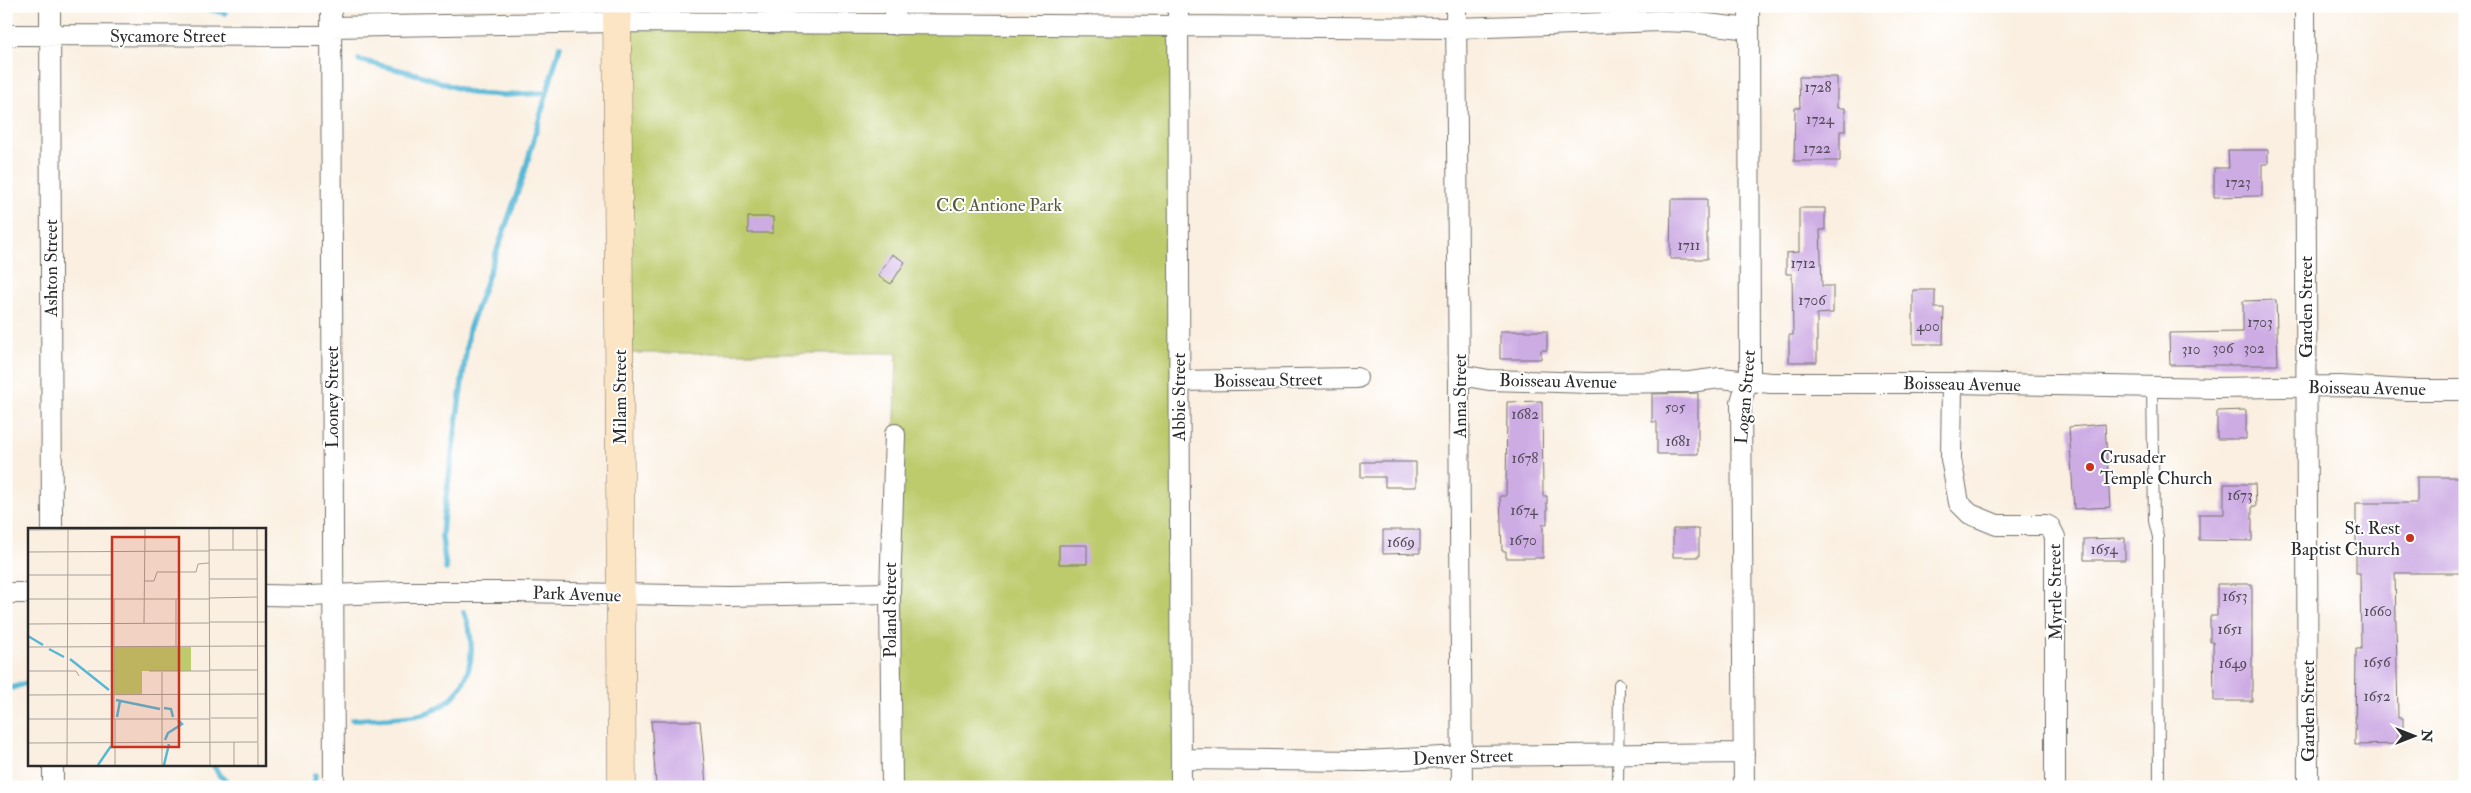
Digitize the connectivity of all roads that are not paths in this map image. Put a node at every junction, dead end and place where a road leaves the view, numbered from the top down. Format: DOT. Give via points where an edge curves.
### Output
graph roads {
  1 [pos="50,6"];
  2 [pos="330,6"];
  3 [pos="1456,6"];
  4 [pos="1749,6"];
  5 [pos="1757,6"];
  6 [pos="2305,6"];
  7 [pos="617,14"];
  8 [pos="894,16"];
  9 [pos="1178,16"];
  10 [pos="1456,28"];
  11 [pos="1749,29"];
  12 [pos="331,32"];
  13 [pos="6,35"];
  14 [pos="50,35"];
  15 [pos="1460,375"];
  16 [pos="1357,378"];
  17 [pos="1179,381"];
  18 [pos="1746,381"];
  19 [pos="1952,384"];
  20 [pos="2152,387"];
  21 [pos="2306,387"];
  22 [pos="2465,390"];
  23 [pos="895,434"];
  24 [pos="52,528"];
  25 [pos="6,593"];
  26 [pos="28,593"];
  27 [pos="890,593"];
  28 [pos="265,595"];
  29 [pos="333,596"];
  30 [pos="621,596"];
  31 [pos="1619,684"];
  32 [pos="1744,753"];
  33 [pos="1619,754"];
  34 [pos="1462,756"];
  35 [pos="1181,759"];
  36 [pos="53,766"];
  37 [pos="53,787"];
  38 [pos="334,787"];
  39 [pos="622,787"];
  40 [pos="892,787"];
  41 [pos="1181,787"];
  42 [pos="1462,787"];
  43 [pos="1618,787"];
  44 [pos="1744,787"];
  45 [pos="2055,787"];
  46 [pos="2159,787"];
  47 [pos="2308,787"];
  1 -- 14 [label="street, Ashton Street"];
  2 -- 12 [label="street, Looney Street"];
  3 -- 10 [label="street, Anna Street"];
  4 -- 5 [label="street"];
  4 -- 11 [label="street, Logan Street"];
  6 -- 21 [label="street, Garden Street"];
  7 -- 8 [label="street, Sycamore Street"];
  7 -- 12 [label="street, Sycamore Street"];
  7 -- 30 [label="street, Milam Street"];
  8 -- 9 [label="street, Sycamore Street"];
  9 -- 10 [label="street, Sycamore Street"];
  9 -- 17 [label="street, Abbie Street"];
  10 -- 11 [label="street, Sycamore Street" via="1660,21"];
  10 -- 15 [label="street, Anna Street"];
  11 -- 18 [label="street, Logan Street" via="1750,371"];
  12 -- 14 [label="street, Sycamore Street"];
  12 -- 29 [label="street, Looney Street"];
  13 -- 14 [label="street, Sycamore Street"];
  14 -- 24 [label="street, Ashton Street"];
  15 -- 18 [label="street, Boisseau Avenue" via="1518,381 1690,382 1720,378"];
  15 -- 34 [label="street, Anna Street"];
  16 -- 17 [label="street, Boisseau Street"];
  17 -- 35 [label="street, Abbie Street"];
  18 -- 19 [label="street, Boisseau Avenue"];
  18 -- 32 [label="street, Logan Street" via="1741,402 1740,490"];
  19 -- 20 [label="street, Boisseau Avenue"];
  19 -- 45 [label="street, Myrtle Street" via="1951,459 1959,503 1970,514 1997,525 2046,525 2055,537"];
  20 -- 21 [label="street, Boisseau Avenue"];
  20 -- 46 [label="lane" via="2154,521 2158,537"];
  21 -- 22 [label="street, Boisseau Avenue"];
  21 -- 47 [label="street, Garden Street"];
  23 -- 27 [label="street, Poland Street"];
  25 -- 26 [label="street"];
  27 -- 30 [label="street, Park Avenue"];
  27 -- 40 [label="street, Poland Street"];
  28 -- 29 [label="street, Park Avenue"];
  29 -- 30 [label="street, Park Avenue" via="509,592"];
  29 -- 38 [label="street, Looney Street"];
  30 -- 39 [label="street, Milam Street"];
  31 -- 33 [label="lane"];
  32 -- 33 [label="street, Denver Street"];
  32 -- 44 [label="street, Logan Street"];
  33 -- 34 [label="street, Denver Street"];
  33 -- 43 [label="lane"];
  34 -- 35 [label="street, Denver Street" via="1365,762"];
  34 -- 42 [label="street, Anna Street"];
  35 -- 41 [label="street, Abbie Street"];
  36 -- 37 [label="street"];
}
